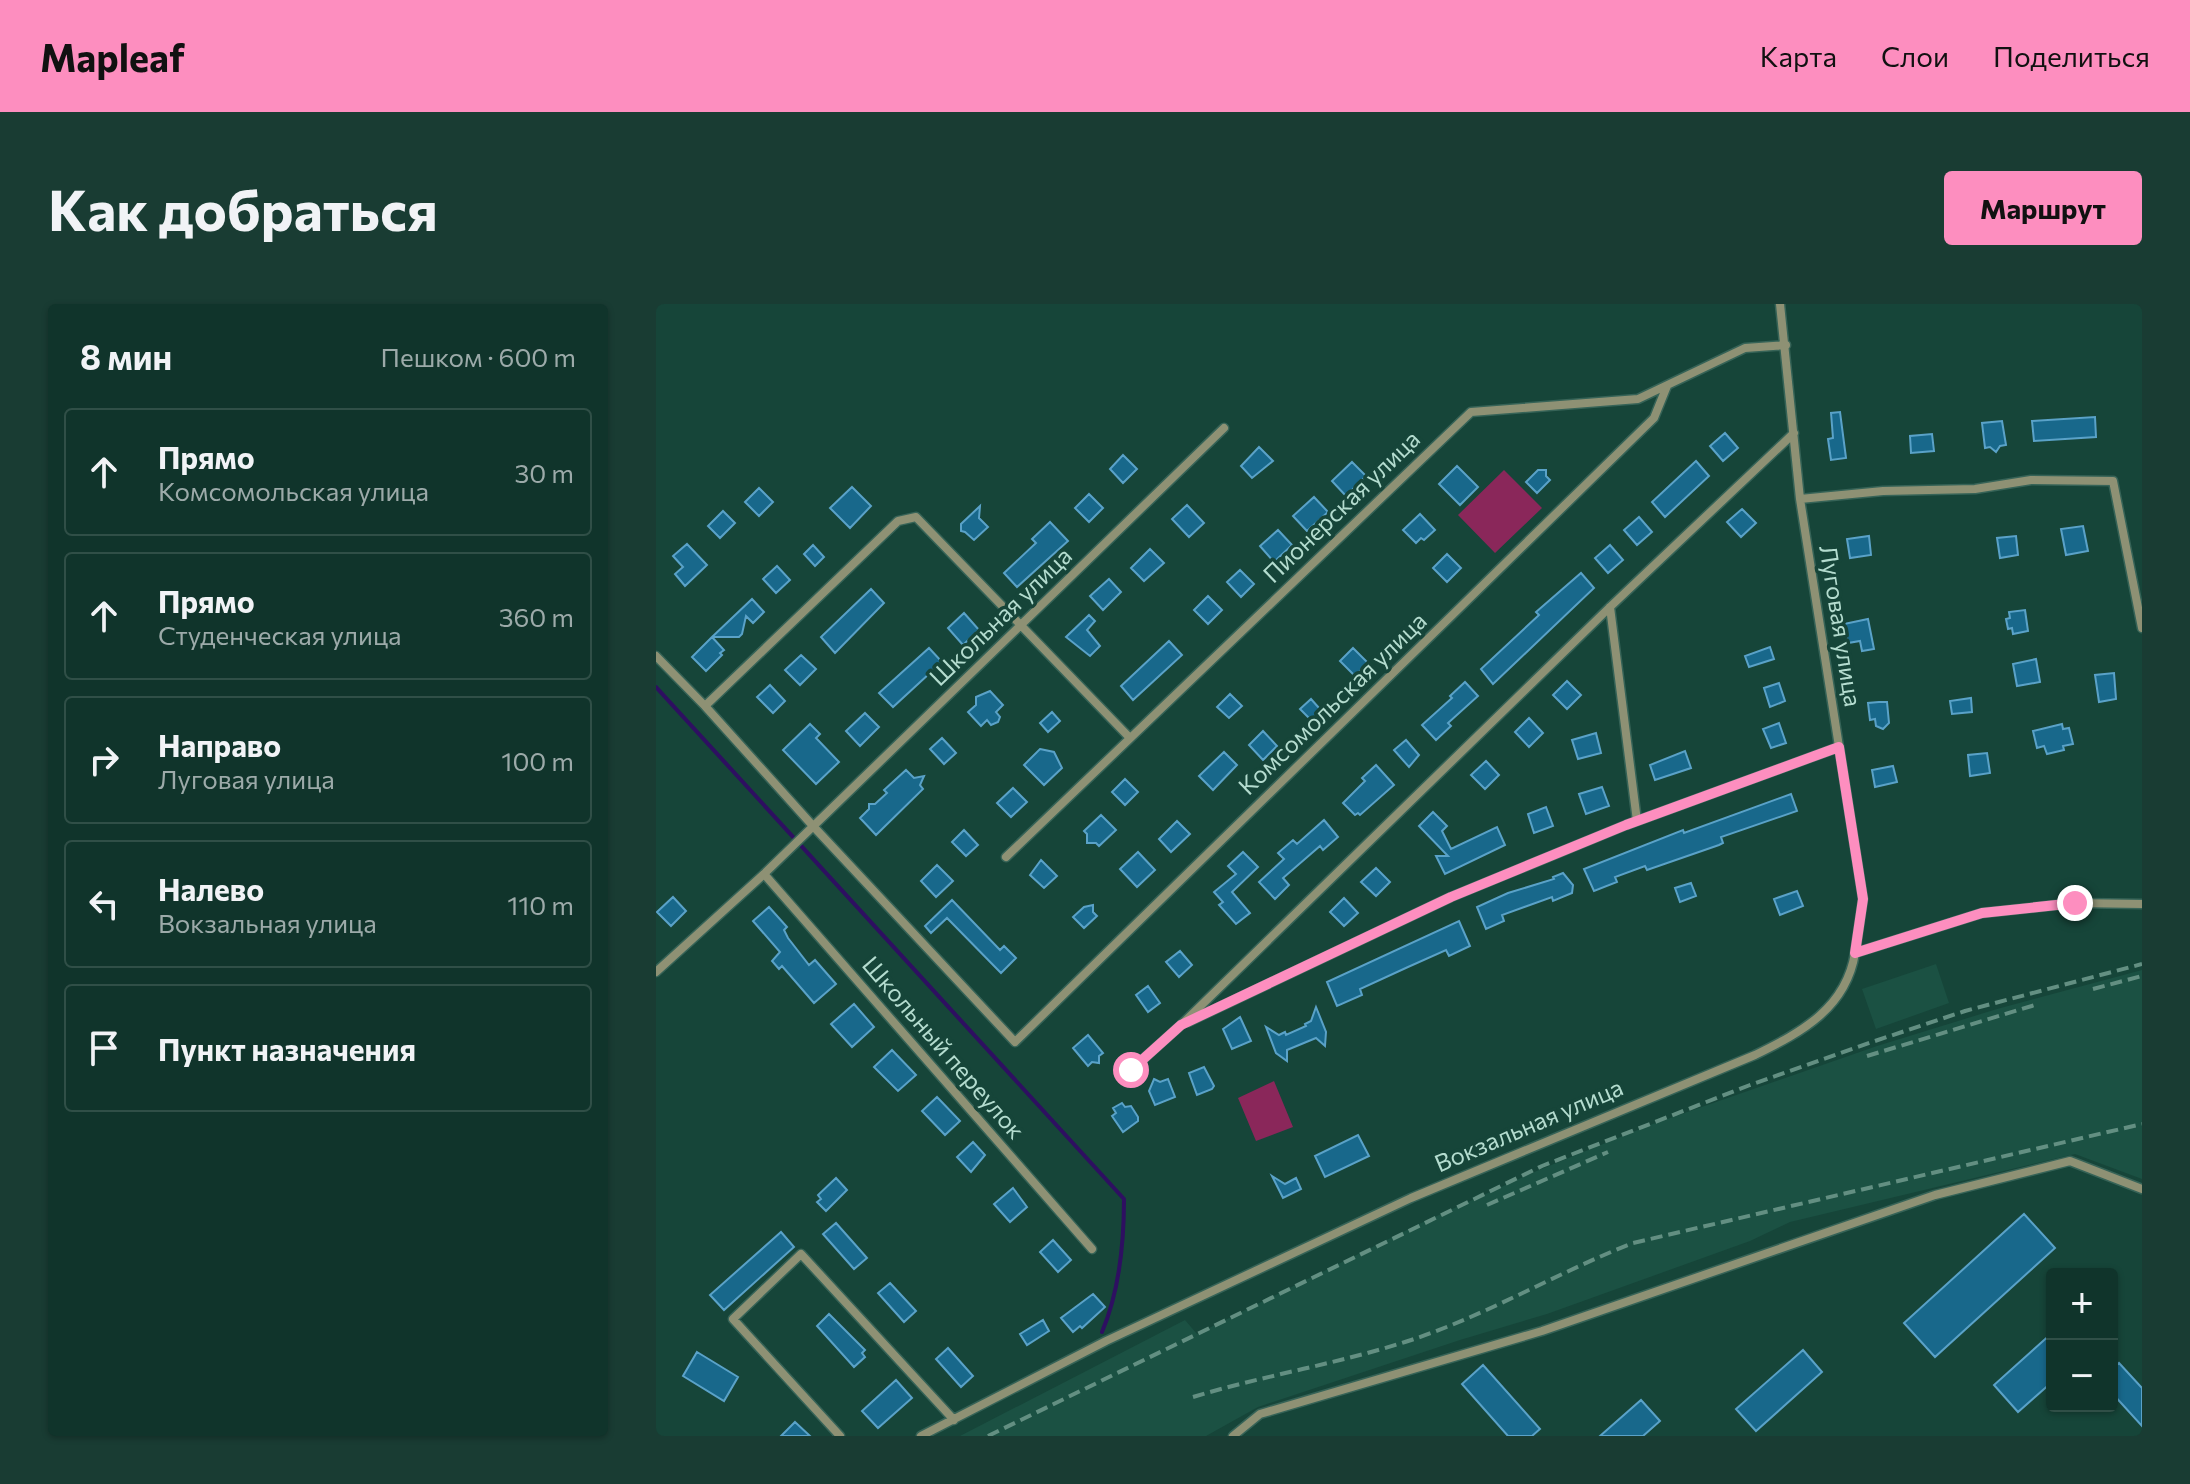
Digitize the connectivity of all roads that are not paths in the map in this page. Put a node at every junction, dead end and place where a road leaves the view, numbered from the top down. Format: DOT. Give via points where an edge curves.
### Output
graph roads {
  1 [pos="1780,304"];
  2 [pos="1786,345"];
  3 [pos="1667,386"];
  4 [pos="1224,428"];
  5 [pos="1794,433"];
  6 [pos="1800,499"];
  7 [pos="1610,607"];
  8 [pos="1021,625"];
  9 [pos="2142,628"];
  10 [pos="656,656"];
  11 [pos="705,706"];
  12 [pos="1129,737"];
  13 [pos="1839,747"];
  14 [pos="1637,821"];
  15 [pos="813,826"];
  16 [pos="1006,857"];
  17 [pos="764,874"];
  18 [pos="2142,904"];
  19 [pos="1855,953"];
  20 [pos="656,972"];
  21 [pos="1181,1025"];
  22 [pos="1131,1070"];
  23 [pos="2142,1189"];
  24 [pos="1092,1249"];
  25 [pos="954,1420"];
  26 [pos="840,1436"];
  27 [pos="921,1436"];
  28 [pos="1233,1436"];
  1 -- 2 [label="street, Луговая улица"];
  2 -- 3 [label="street, Пионерская улица" via="1745,348"];
  2 -- 5 [label="street, Луговая улица"];
  3 -- 12 [label="street, Пионерская улица" via="1638,399 1471,412"];
  3 -- 15 [label="street, Комсомольская улица" via="1654,418 1015,1042"];
  4 -- 8 [label="street, Школьная улица"];
  5 -- 6 [label="street, Луговая улица"];
  5 -- 7 [label="street"];
  6 -- 9 [label="street" via="1975,489 2031,480 2113,481"];
  6 -- 13 [label="street, Луговая улица"];
  7 -- 14 [label="street"];
  7 -- 21 [label="street"];
  8 -- 11 [label="street" via="916,517 898,521"];
  8 -- 12 [label="street"];
  8 -- 15 [label="street, Школьная улица"];
  10 -- 11 [label="street"];
  11 -- 15 [label="street"];
  12 -- 16 [label="street, Пионерская улица"];
  13 -- 14 [label="street"];
  13 -- 19 [label="street, Луговая улица" via="1863,899"];
  14 -- 21 [label="street" via="1451,897"];
  15 -- 17 [label="street, Школьная улица"];
  17 -- 20 [label="street"];
  17 -- 24 [label="street, Школьный переулок"];
  18 -- 19 [label="street" via="2075,903 1982,913"];
  19 -- 25 [label="street, Вокзальная улица" via="1844,989 1827,1012 1796,1035 1411,1198 1106,1341"];
  21 -- 22 [label="street"];
  23 -- 28 [label="street" via="2070,1161 1935,1195 1542,1331 1260,1414"];
  25 -- 26 [label="street" via="801,1254 733,1319"];
  25 -- 27 [label="street, Вокзальная улица"];
}
